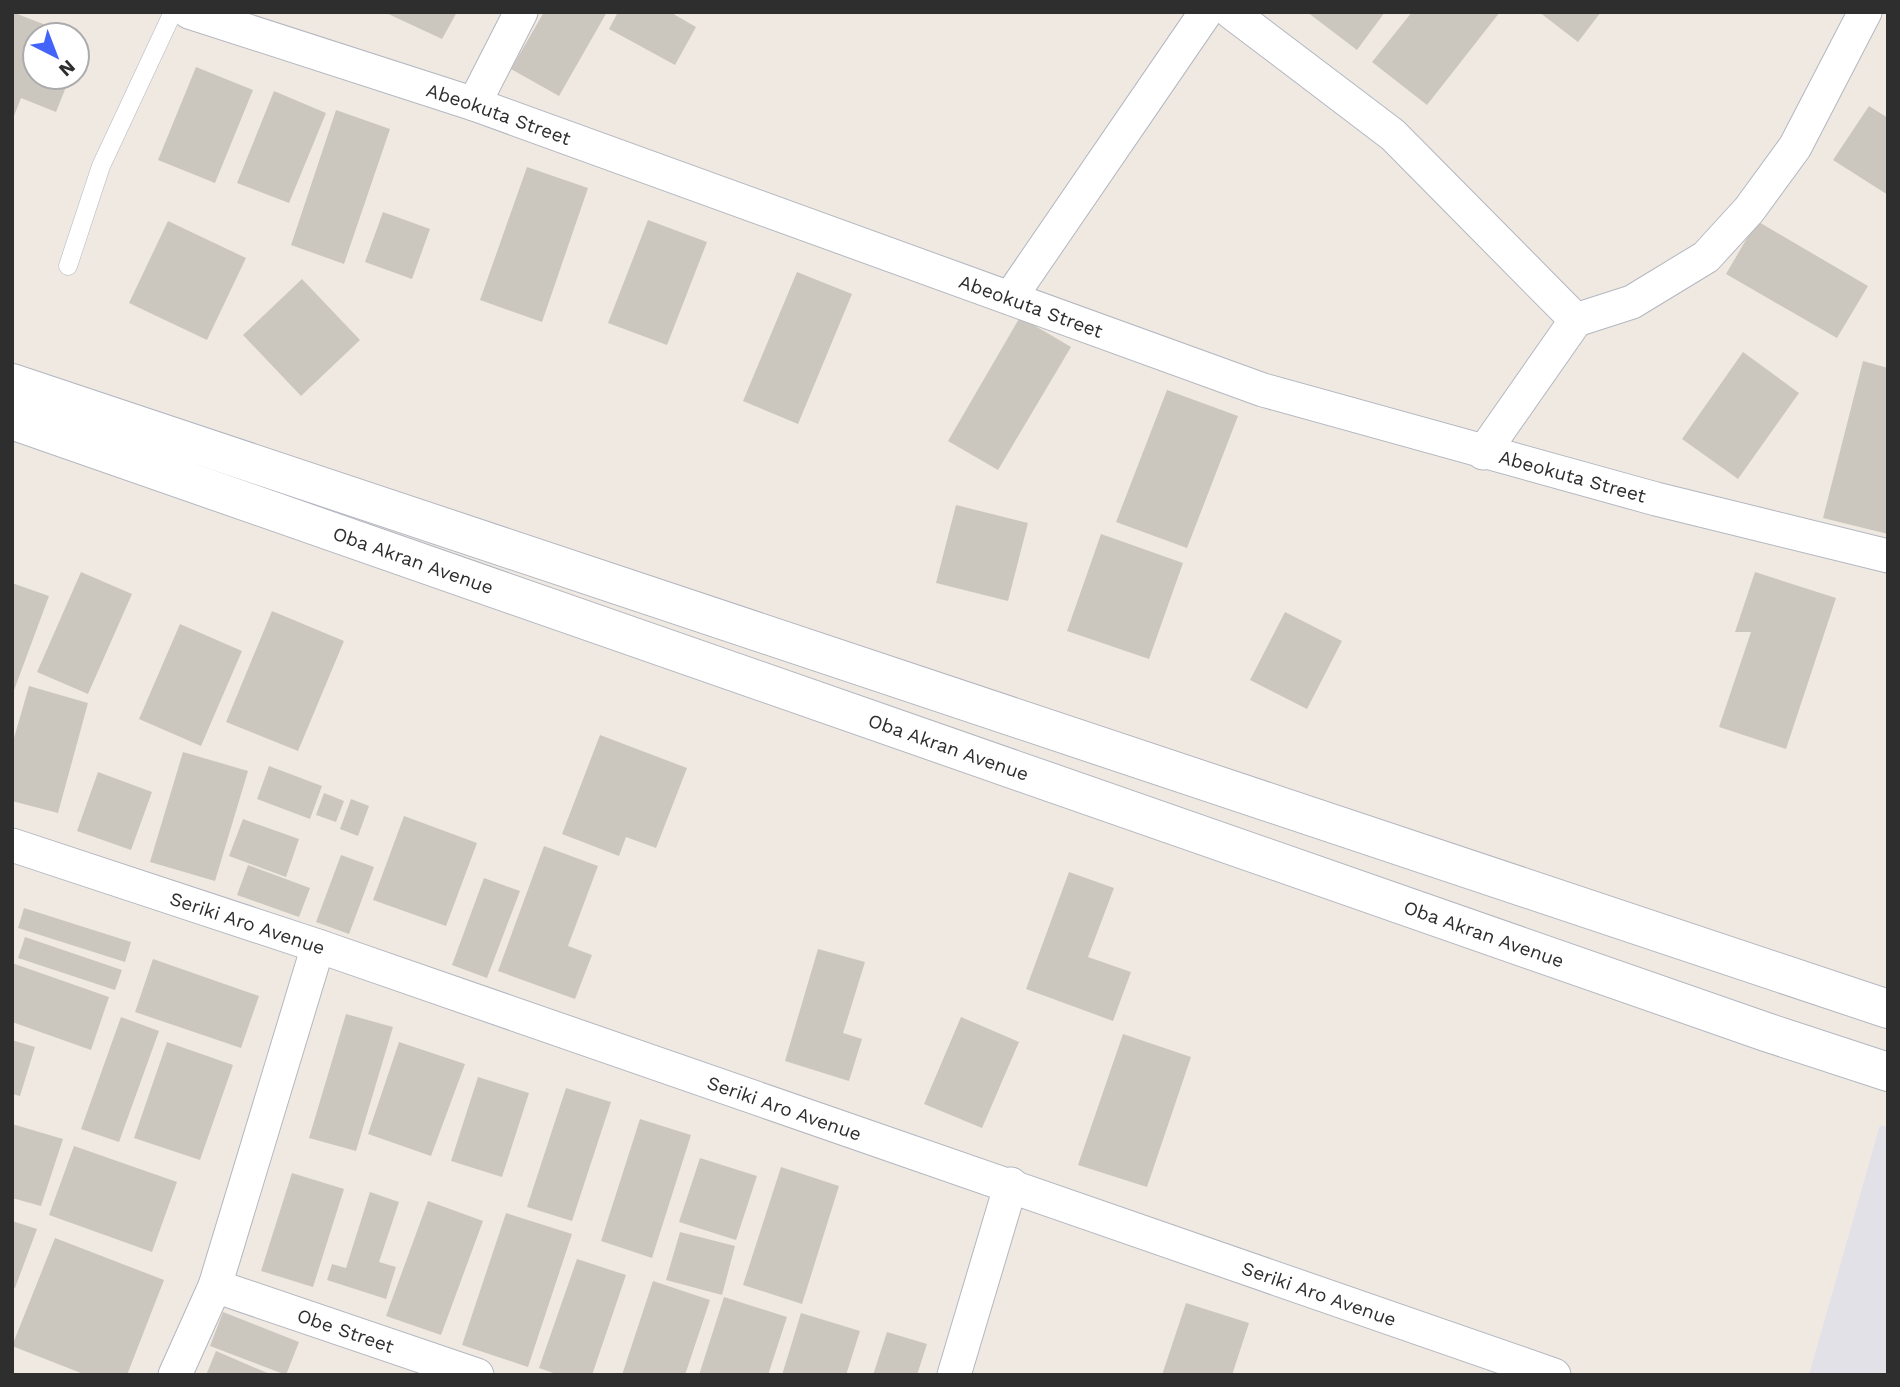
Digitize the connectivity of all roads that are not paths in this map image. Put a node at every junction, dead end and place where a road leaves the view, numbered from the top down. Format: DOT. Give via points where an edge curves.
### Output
graph roads {
  1 [pos="173,12"];
  2 [pos="189,12"];
  3 [pos="521,12"];
  4 [pos="1206,12"];
  5 [pos="1231,12"];
  6 [pos="1865,12"];
  7 [pos="474,104"];
  8 [pos="68,266"];
  9 [pos="1010,298"];
  10 [pos="1576,320"];
  11 [pos="12,383"];
  12 [pos="12,421"];
  13 [pos="1483,453"];
  14 [pos="1888,556"];
  15 [pos="12,845"];
  16 [pos="318,946"];
  17 [pos="1888,1009"];
  18 [pos="1888,1072"];
  19 [pos="1012,1184"];
  20 [pos="215,1286"];
  21 [pos="175,1375"];
  22 [pos="477,1375"];
  23 [pos="954,1375"];
  24 [pos="1554,1375"];
  1 -- 8 [label="lane" via="101,166"];
  2 -- 7 [label="street, Abeokuta Street"];
  3 -- 7 [label="street"];
  4 -- 9 [label="street"];
  5 -- 10 [label="street" via="1393,135"];
  6 -- 10 [label="street" via="1795,147 1749,210 1706,257 1632,302"];
  7 -- 9 [label="street, Abeokuta Street"];
  9 -- 13 [label="street, Abeokuta Street" via="1264,390"];
  10 -- 13 [label="street"];
  11 -- 17 [label="main road"];
  12 -- 18 [label="main road, Oba Akran Avenue"];
  13 -- 14 [label="street, Abeokuta Street"];
  15 -- 16 [label="street, Seriki Aro Avenue"];
  16 -- 19 [label="street, Seriki Aro Avenue"];
  16 -- 20 [label="street"];
  19 -- 23 [label="street"];
  19 -- 24 [label="street, Seriki Aro Avenue"];
  20 -- 21 [label="street"];
  20 -- 22 [label="street, Obe Street"];
}
